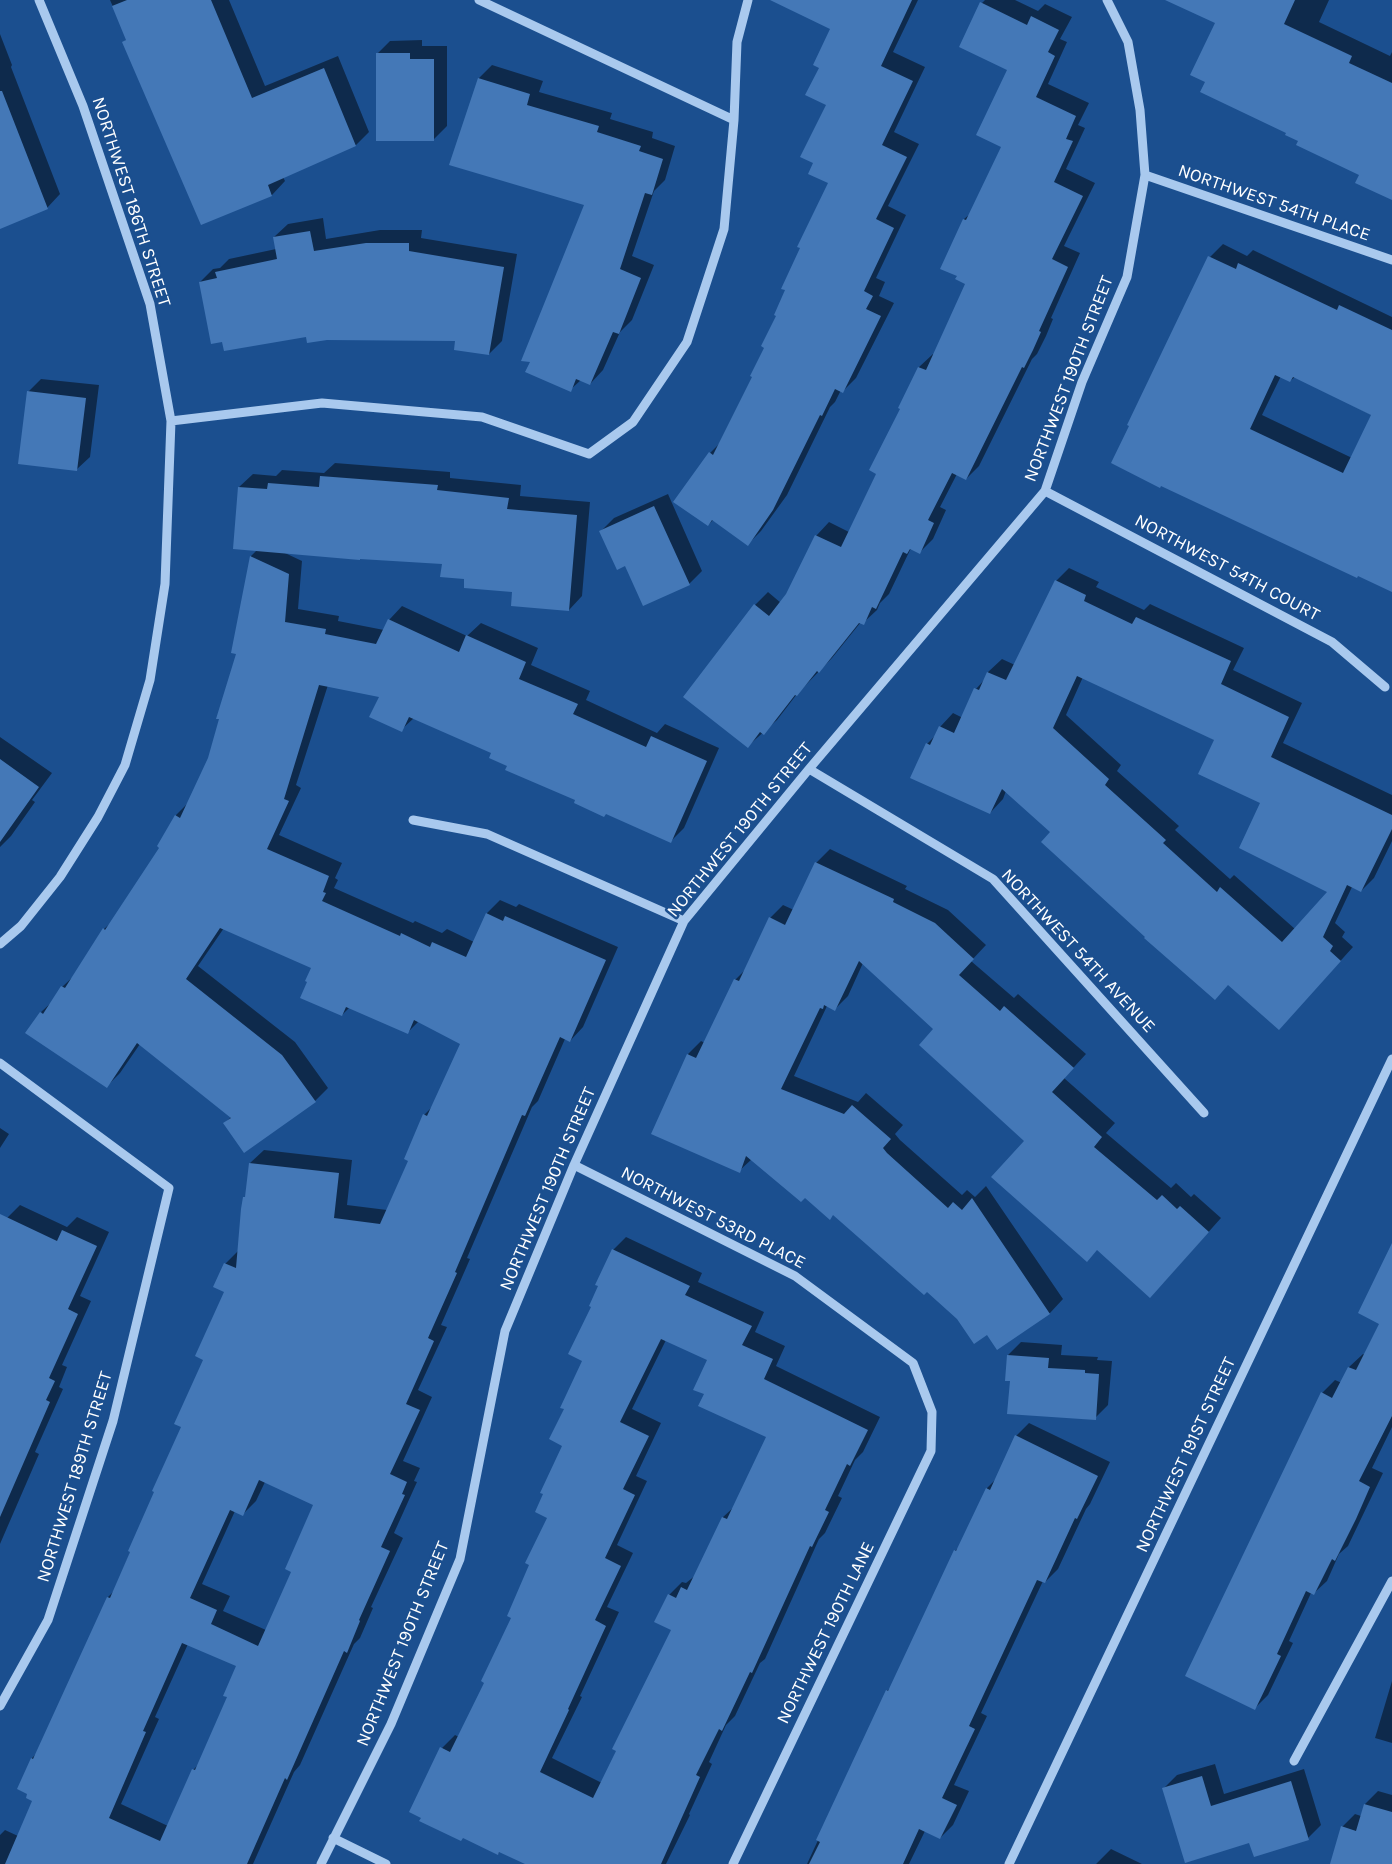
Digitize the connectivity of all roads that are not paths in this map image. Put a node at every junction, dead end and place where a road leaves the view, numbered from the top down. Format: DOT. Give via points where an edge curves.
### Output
graph roads {
  1 [pos="39,0"];
  2 [pos="479,0"];
  3 [pos="748,0"];
  4 [pos="1107,0"];
  5 [pos="734,120"];
  6 [pos="1145,175"];
  7 [pos="1392,260"];
  8 [pos="171,421"];
  9 [pos="1045,491"];
  10 [pos="1385,687"];
  11 [pos="809,769"];
  12 [pos="413,820"];
  13 [pos="684,920"];
  14 [pos="0,944"];
  15 [pos="1392,1059"];
  16 [pos="0,1063"];
  17 [pos="1204,1112"];
  18 [pos="574,1165"];
  19 [pos="932,1412"];
  20 [pos="1392,1581"];
  21 [pos="1389,1594"];
  22 [pos="0,1706"];
  23 [pos="1294,1761"];
  24 [pos="333,1838"];
  25 [pos="321,1864"];
  26 [pos="386,1864"];
  27 [pos="733,1864"];
  28 [pos="1009,1864"];
  1 -- 8 [label="street, NORTHWEST 186TH STREET" via="83,106 150,304"];
  2 -- 5 [label="street"];
  3 -- 5 [label="street" via="737,42"];
  4 -- 6 [label="street, NORTHWEST 190TH STREET" via="1128,42 1140,110"];
  5 -- 8 [label="street" via="724,229 687,342 633,422 589,454 482,417 322,403"];
  6 -- 7 [label="street, NORTHWEST 54TH PLACE"];
  6 -- 9 [label="street, NORTHWEST 190TH STREET" via="1127,276 1082,382"];
  8 -- 14 [label="street, NORTHWEST 186TH STREET" via="165,584 150,680 125,765 98,817 60,877 21,926"];
  9 -- 10 [label="street, NORTHWEST 54TH COURT" via="1332,642"];
  9 -- 11 [label="street, NORTHWEST 190TH STREET"];
  11 -- 13 [label="street, NORTHWEST 190TH STREET"];
  11 -- 17 [label="street, NORTHWEST 54TH AVENUE" via="993,879"];
  12 -- 13 [label="street" via="487,834"];
  13 -- 18 [label="street, NORTHWEST 190TH STREET"];
  15 -- 28 [label="street, NORTHWEST 191ST STREET"];
  16 -- 22 [label="street, NORTHWEST 189TH STREET" via="169,1188 113,1421 48,1620"];
  18 -- 19 [label="street, NORTHWEST 53RD PLACE" via="795,1276 913,1364"];
  18 -- 24 [label="street, NORTHWEST 190TH STREET" via="505,1331 460,1559 391,1724"];
  19 -- 27 [label="street, NORTHWEST 190TH LANE" via="931,1451"];
  20 -- 21 [label="street"];
  21 -- 23 [label="street"];
  24 -- 25 [label="street, NORTHWEST 190TH STREET"];
  24 -- 26 [label="street"];
}
